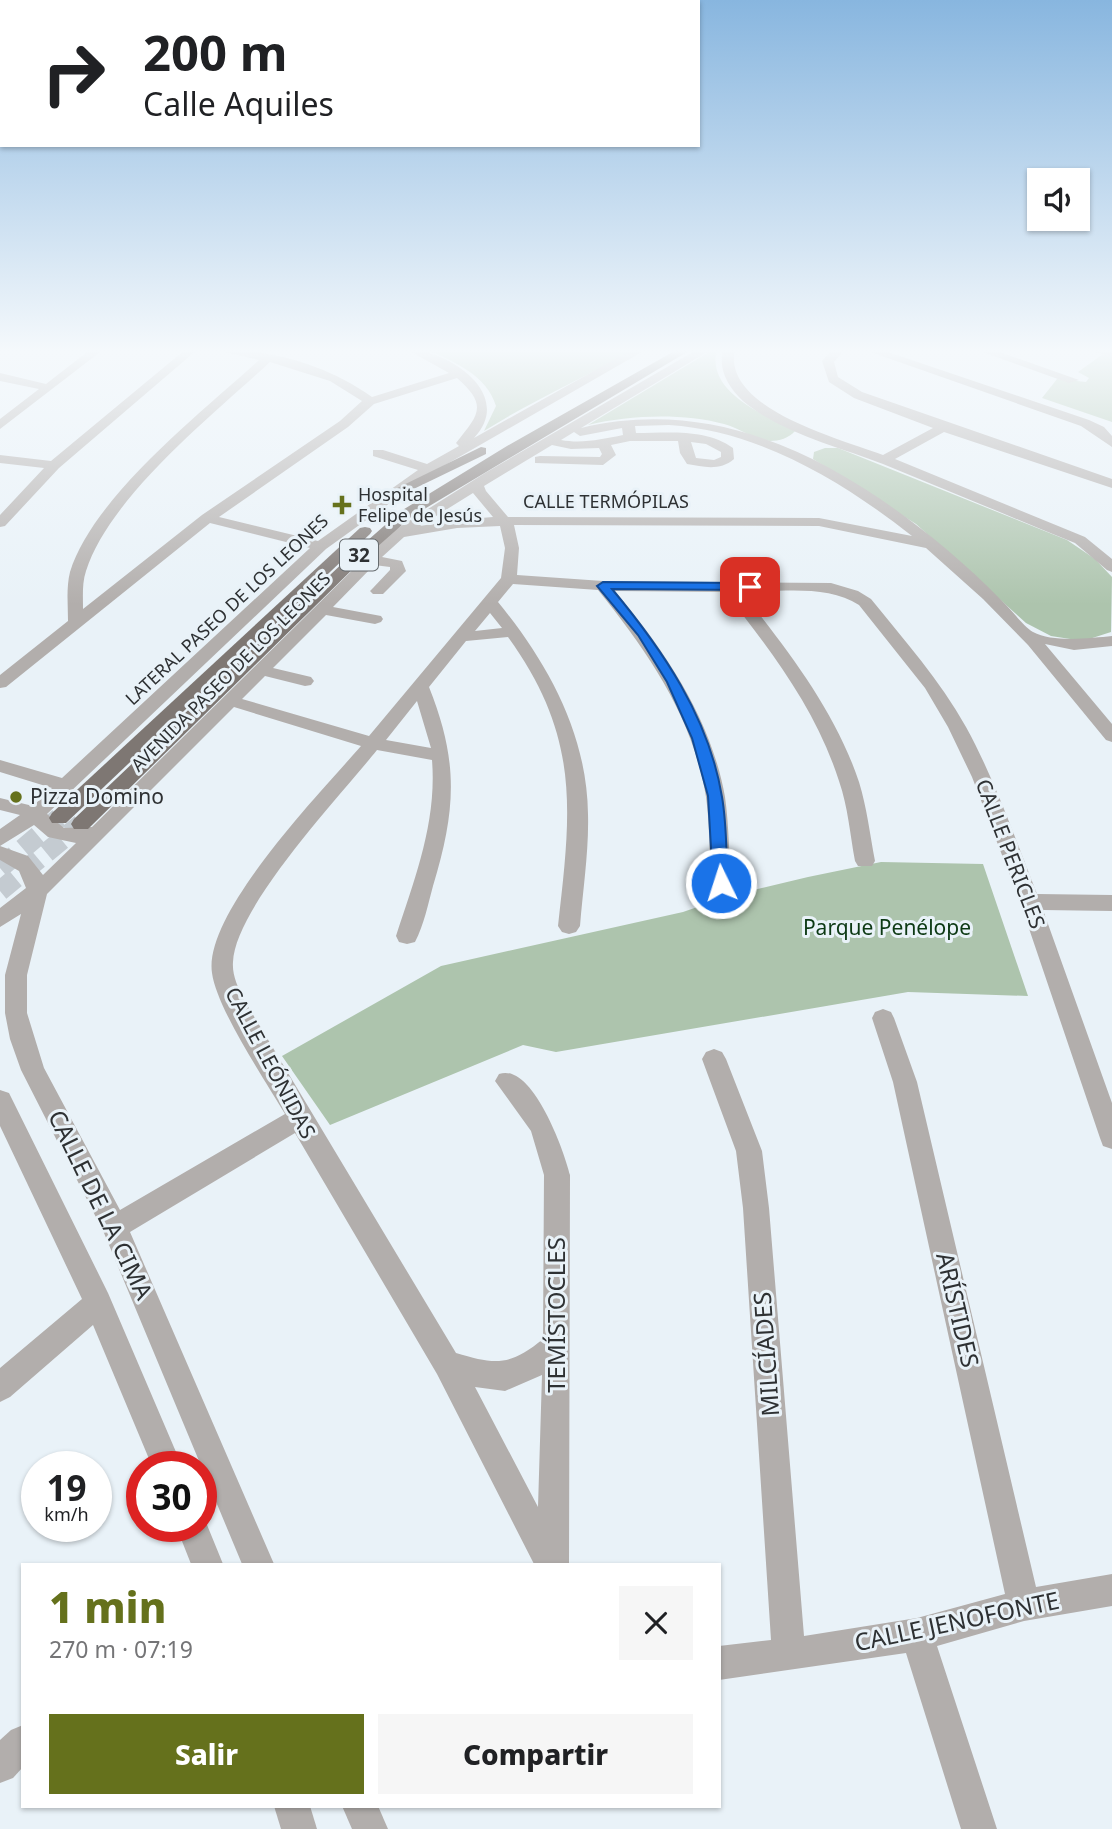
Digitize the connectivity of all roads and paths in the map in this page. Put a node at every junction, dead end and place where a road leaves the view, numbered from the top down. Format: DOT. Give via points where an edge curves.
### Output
graph roads {
  1 [pos="91,434"];
  2 [pos="190,434"];
  3 [pos="329,434"];
  4 [pos="471,434"];
  5 [pos="489,434"];
  6 [pos="511,434"];
  7 [pos="545,434"];
  8 [pos="564,434"];
  9 [pos="594,434"];
  10 [pos="620,434"];
  11 [pos="659,434"];
  12 [pos="735,434"];
  13 [pos="803,434"];
  14 [pos="817,434"];
  15 [pos="931,434"];
  16 [pos="962,434"];
  17 [pos="684,438"];
  18 [pos="557,439"];
  19 [pos="603,443"];
  20 [pos="837,443"];
  21 [pos="773,446"];
  22 [pos="481,451"];
  23 [pos="378,453"];
  24 [pos="803,459"];
  25 [pos="0,460"];
  26 [pos="540,460"];
  27 [pos="884,460"];
  28 [pos="54,465"];
  29 [pos="434,465"];
  30 [pos="483,480"];
  31 [pos="1112,484"];
  32 [pos="856,489"];
  33 [pos="390,495"];
  34 [pos="421,503"];
  35 [pos="207,518"];
  36 [pos="505,521"];
  37 [pos="819,522"];
  38 [pos="0,523"];
  39 [pos="395,536"];
  40 [pos="1080,540"];
  41 [pos="321,546"];
  42 [pos="934,546"];
  43 [pos="1112,551"];
  44 [pos="369,560"];
  45 [pos="1112,567"];
  46 [pos="509,579"];
  47 [pos="76,583"];
  48 [pos="121,585"];
  49 [pos="603,586"];
  50 [pos="729,586"];
  51 [pos="377,591"];
  52 [pos="490,603"];
  53 [pos="321,609"];
  54 [pos="374,619"];
  55 [pos="76,623"];
  56 [pos="514,632"];
  57 [pos="1029,636"];
  58 [pos="460,637"];
  59 [pos="1112,641"];
  60 [pos="261,670"];
  61 [pos="305,681"];
  62 [pos="0,683"];
  63 [pos="420,687"];
  64 [pos="231,701"];
  65 [pos="1112,736"];
  66 [pos="372,743"];
  67 [pos="441,756"];
  68 [pos="0,766"];
  69 [pos="65,786"];
  70 [pos="0,804"];
  71 [pos="37,813"];
  72 [pos="59,818"];
  73 [pos="89,828"];
  74 [pos="0,839"];
  75 [pos="0,853"];
  76 [pos="865,861"];
  77 [pos="721,883"];
  78 [pos="30,897"];
  79 [pos="1030,902"];
  80 [pos="1112,903"];
  81 [pos="0,911"];
  82 [pos="0,919"];
  83 [pos="569,926"];
  84 [pos="407,936"];
  85 [pos="8,973"];
  86 [pos="883,1018"];
  87 [pos="714,1059"];
  88 [pos="507,1081"];
  89 [pos="0,1100"];
  90 [pos="298,1119"];
  91 [pos="8,1134"];
  92 [pos="1112,1138"];
  93 [pos="115,1227"];
  94 [pos="99,1303"];
  95 [pos="558,1346"];
  96 [pos="446,1364"];
  97 [pos="0,1387"];
  98 [pos="161,1451"];
  99 [pos="197,1542"];
  100 [pos="203,1562"];
  101 [pos="258,1563"];
  102 [pos="551,1563"];
  103 [pos="552,1563"];
  104 [pos="1112,1590"];
  105 [pos="1024,1605"];
  106 [pos="917,1635"];
  107 [pos="789,1655"];
  108 [pos="721,1663"];
  109 [pos="21,1744"];
  110 [pos="0,1765"];
  111 [pos="293,1808"];
  112 [pos="361,1808"];
  113 [pos="299,1829"];
  114 [pos="370,1829"];
  115 [pos="979,1829"];
  1 -- 28 [label="street"];
  2 -- 47 [label="street" via="121,501 87,550"];
  3 -- 35 [label="street"];
  4 -- 29 [label="street"];
  5 -- 29 [label="street, LATERAL PASEO DE LOS LEONES"];
  6 -- 22 [label="main road, AVENIDA PASEO DE LOS LEONES / 32"];
  7 -- 34 [label="main road, AVENIDA PASEO DE LOS LEONES / 32"];
  8 -- 18 [label="street, AVENIDA PASEO DE LOS LEONES"];
  9 -- 18 [label="street"];
  10 -- 19 [label="street"];
  11 -- 17 [label="street"];
  12 -- 21 [label="street"];
  13 -- 21 [label="street"];
  14 -- 20 [label="street"];
  15 -- 27 [label="street"];
  16 -- 31 [label="street"];
  18 -- 19 [label="street" via="572,446"];
  18 -- 30 [label="street, AVENIDA PASEO DE LOS LEONES"];
  19 -- 26 [label="street" via="609,455 603,461"];
  20 -- 24 [label="street" via="810,446"];
  20 -- 27 [label="street"];
  21 -- 24 [label="street"];
  22 -- 33 [label="main road"];
  22 -- 72 [label="main road, AVENIDA PASEO DE LOS LEONES / 32" via="422,487 365,531"];
  23 -- 29 [label="street"];
  24 -- 32 [label="street"];
  25 -- 28 [label="street"];
  27 -- 40 [label="street"];
  28 -- 38 [label="street"];
  29 -- 33 [label="street, LATERAL PASEO DE LOS LEONES"];
  30 -- 34 [label="main road"];
  30 -- 36 [label="street" via="480,496"];
  30 -- 39 [label="street, AVENIDA PASEO DE LOS LEONES"];
  32 -- 37 [label="street, CALLE TERMÓPILAS" via="855,508 839,518"];
  32 -- 42 [label="street"];
  33 -- 41 [label="street, LATERAL PASEO DE LOS LEONES"];
  34 -- 73 [label="main road, AVENIDA PASEO DE LOS LEONES / 32" via="355,559"];
  35 -- 41 [label="street"];
  35 -- 48 [label="street"];
  36 -- 37 [label="street, CALLE TERMÓPILAS"];
  36 -- 39 [label="street, CALLE TERMÓPILAS" via="457,524"];
  36 -- 46 [label="street" via="512,538"];
  37 -- 42 [label="street, CALLE TERMÓPILAS"];
  39 -- 44 [label="street, AVENIDA PASEO DE LOS LEONES"];
  40 -- 43 [label="street"];
  40 -- 45 [label="street"];
  41 -- 69 [label="street, LATERAL PASEO DE LOS LEONES"];
  42 -- 57 [label="street"];
  44 -- 51 [label="street" via="397,564 398,571"];
  44 -- 53 [label="street, AVENIDA PASEO DE LOS LEONES"];
  46 -- 49 [label="street"];
  46 -- 52 [label="street, CALLE LEÓNIDAS"];
  47 -- 48 [label="street"];
  47 -- 55 [label="street"];
  48 -- 55 [label="street"];
  49 -- 50 [label="street"];
  49 -- 77 [label="street" via="643,633 674,682 699,738 715,796"];
  50 -- 76 [label="street" via="805,690 828,732 849,782"];
  50 -- 79 [label="street, CALLE PERICLES" via="831,588 858,597 876,615 932,686 957,727"];
  52 -- 56 [label="street"];
  52 -- 58 [label="street, CALLE LEÓNIDAS"];
  53 -- 54 [label="street"];
  53 -- 60 [label="street, AVENIDA PASEO DE LOS LEONES"];
  55 -- 62 [label="street"];
  56 -- 58 [label="street"];
  56 -- 83 [label="street" via="556,705 577,778"];
  57 -- 59 [label="street" via="1074,645"];
  57 -- 65 [label="street"];
  58 -- 63 [label="street, CALLE LEÓNIDAS"];
  60 -- 61 [label="street"];
  60 -- 64 [label="street, AVENIDA PASEO DE LOS LEONES"];
  63 -- 66 [label="street, CALLE LEÓNIDAS"];
  63 -- 67 [label="street"];
  64 -- 66 [label="street"];
  64 -- 73 [label="street, AVENIDA PASEO DE LOS LEONES"];
  66 -- 67 [label="street"];
  66 -- 90 [label="street, CALLE LEÓNIDAS" via="272,865 238,915 222,963 226,984"];
  67 -- 84 [label="street" via="439,828"];
  68 -- 69 [label="street"];
  69 -- 71 [label="street, LATERAL PASEO DE LOS LEONES"];
  70 -- 71 [label="street"];
  71 -- 73 [label="street" via="42,824 57,834 70,837"];
  71 -- 74 [label="street, LATERAL PASEO DE LOS LEONES"];
  73 -- 78 [label="street, AVENIDA PASEO DE LOS LEONES"];
  75 -- 78 [label="street" via="25,863 37,881"];
  78 -- 81 [label="street"];
  78 -- 82 [label="street, AVENIDA PASEO DE LOS LEONES"];
  78 -- 85 [label="street, CALLE DE LA CIMA"];
  79 -- 80 [label="street"];
  79 -- 92 [label="street, CALLE PERICLES"];
  85 -- 93 [label="street, CALLE DE LA CIMA" via="33,1070"];
  86 -- 105 [label="street, ARÍSTIDES" via="905,1082"];
  87 -- 107 [label="street, MILCÍADES" via="748,1151"];
  88 -- 95 [label="street, TEMÍSTOCLES" via="540,1121 552,1148 557,1175"];
  89 -- 91 [label="street, CALLE DE LA CIMA"];
  90 -- 93 [label="street"];
  90 -- 96 [label="street, CALLE LEÓNIDAS"];
  91 -- 94 [label="street, CALLE DE LA CIMA"];
  93 -- 101 [label="street, CALLE DE LA CIMA"];
  94 -- 97 [label="street"];
  94 -- 98 [label="street, CALLE DE LA CIMA"];
  95 -- 96 [label="street" via="514,1376 488,1378"];
  95 -- 103 [label="street, TEMÍSTOCLES"];
  96 -- 102 [label="street, CALLE LEÓNIDAS"];
  99 -- 100 [label="street"];
  104 -- 105 [label="street, CALLE JENOFONTE"];
  105 -- 106 [label="street, CALLE JENOFONTE"];
  106 -- 107 [label="street, CALLE JENOFONTE"];
  106 -- 115 [label="street"];
  107 -- 108 [label="street, CALLE JENOFONTE"];
  109 -- 110 [label="street"];
  111 -- 113 [label="street"];
  112 -- 114 [label="street"];
}
